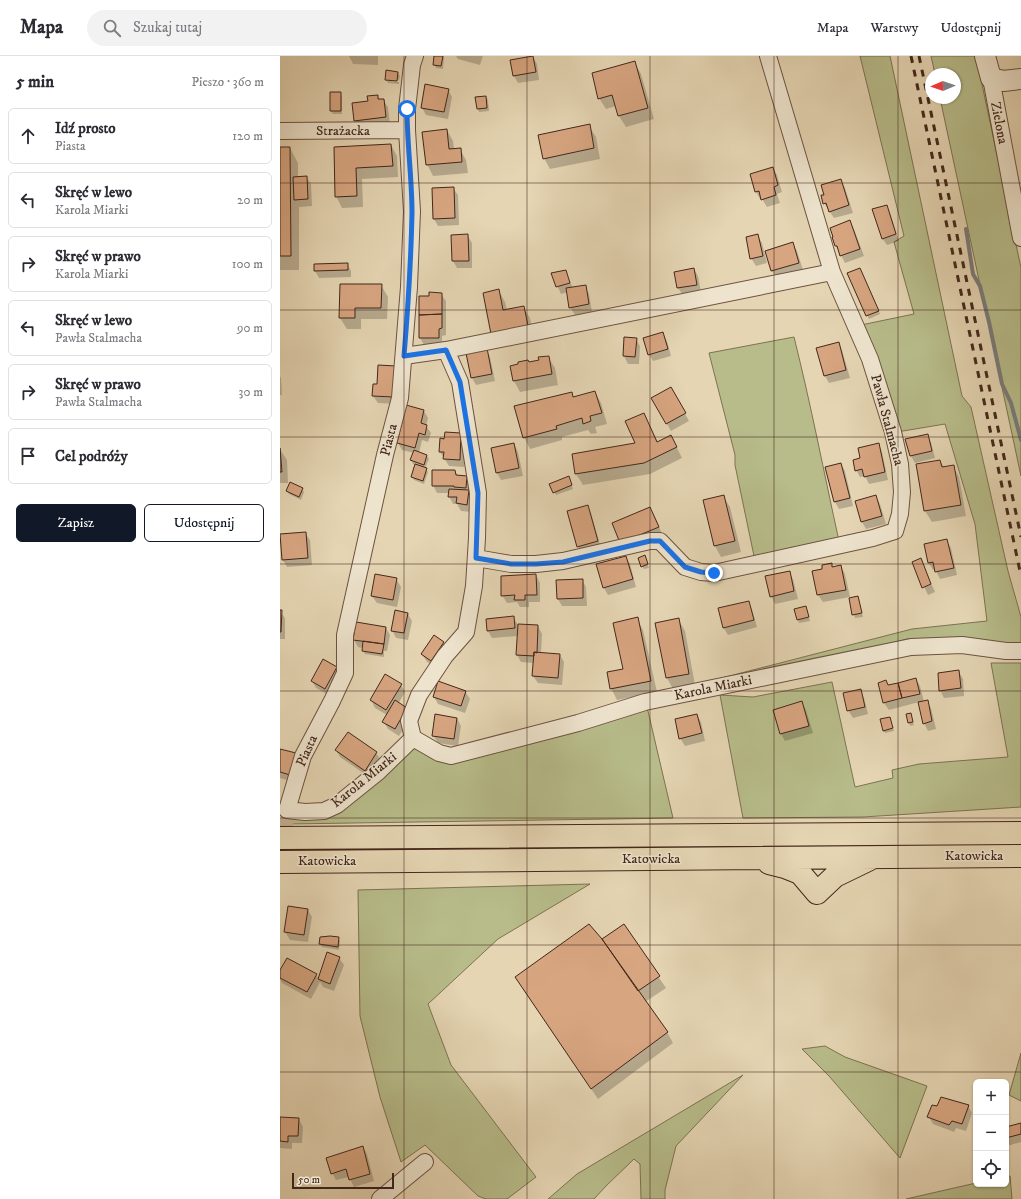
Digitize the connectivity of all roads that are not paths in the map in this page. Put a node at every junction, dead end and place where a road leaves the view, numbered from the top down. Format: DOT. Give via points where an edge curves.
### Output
graph roads {
  1 [pos="415,56"];
  2 [pos="768,56"];
  3 [pos="992,65"];
  4 [pos="1021,79"];
  5 [pos="407,130"];
  6 [pos="280,131"];
  7 [pos="1021,238"];
  8 [pos="832,272"];
  9 [pos="446,350"];
  10 [pos="404,356"];
  11 [pos="476,558"];
  12 [pos="1021,651"];
  13 [pos="413,738"];
  14 [pos="287,810"];
  15 [pos="1021,833"];
  16 [pos="280,838"];
  17 [pos="875,856"];
  18 [pos="1021,856"];
  19 [pos="746,858"];
  20 [pos="280,862"];
  21 [pos="425,1162"];
  22 [pos="380,1199"];
  1 -- 5 [label="street, Piasta" via="407,109"];
  2 -- 8 [label="street, Pawła Stalmacha"];
  3 -- 4 [label="street" via="1003,81"];
  3 -- 7 [label="street, Zielona"];
  5 -- 6 [label="street, Strażacka"];
  5 -- 10 [label="street, Piasta" via="412,211"];
  8 -- 9 [label="street"];
  8 -- 11 [label="street, Pawła Stalmacha" via="870,359 893,432 900,464 902,492 895,531 714,573 685,567 660,541 650,541 563,562 511,564"];
  9 -- 10 [label="street"];
  9 -- 11 [label="street" via="460,382 478,493"];
  10 -- 14 [label="street, Piasta" via="400,398 345,635 345,673 303,756"];
  11 -- 13 [label="street" via="466,632 445,656 419,695 409,721"];
  12 -- 13 [label="street, Karola Miarki" via="962,646 911,647 645,702 578,723 451,756 439,753"];
  13 -- 14 [label="street, Karola Miarki" via="378,772 337,805 324,811"];
  15 -- 16 [label="main road, Katowicka"];
  17 -- 18 [label="main road, Katowicka"];
  17 -- 19 [label="main road, Katowicka"];
  17 -- 19 [label="main road" via="835,876 817,893 800,874 785,867"];
  19 -- 20 [label="main road, Katowicka"];
  21 -- 22 [label="street"];
}
